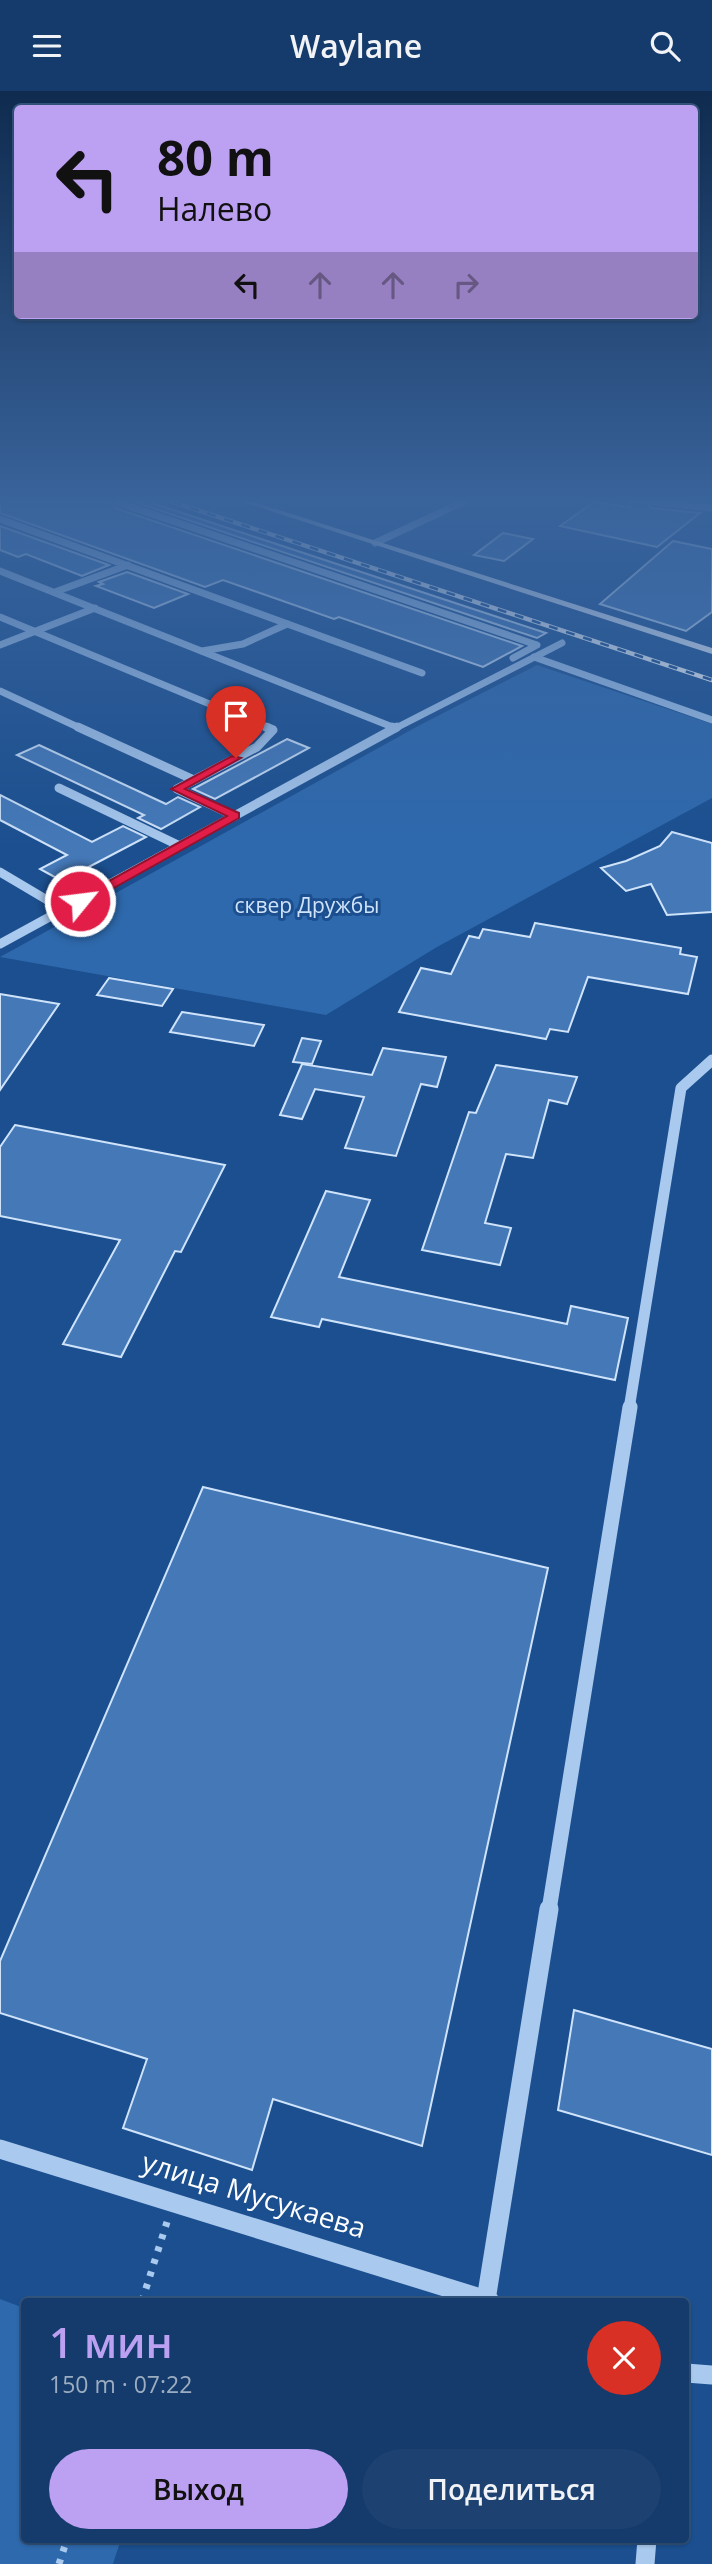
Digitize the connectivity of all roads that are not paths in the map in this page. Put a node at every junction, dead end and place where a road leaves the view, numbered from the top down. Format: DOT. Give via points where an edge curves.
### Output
graph roads {
  1 [pos="1,617"];
  2 [pos="70,617"];
  3 [pos="118,617"];
  4 [pos="269,617"];
  5 [pos="456,617"];
  6 [pos="607,617"];
  7 [pos="287,624"];
  8 [pos="34,631"];
  9 [pos="562,643"];
  10 [pos="243,644"];
  11 [pos="0,645"];
  12 [pos="202,651"];
  13 [pos="712,651"];
  14 [pos="534,657"];
  15 [pos="226,660"];
  16 [pos="525,662"];
  17 [pos="422,673"];
  18 [pos="0,691"];
  19 [pos="712,720"];
  20 [pos="395,727"];
  21 [pos="194,780"];
  22 [pos="59,788"];
  23 [pos="235,816"];
  24 [pos="180,846"];
  25 [pos="0,872"];
  26 [pos="10,879"];
  27 [pos="0,884"];
  28 [pos="64,910"];
  29 [pos="0,944"];
  30 [pos="712,1060"];
  31 [pos="0,2148"];
  32 [pos="482,2298"];
  33 [pos="488,2298"];
  34 [pos="689,2373"];
  35 [pos="712,2375"];
  36 [pos="647,2543"];
  37 [pos="645,2564"];
  1 -- 8 [label="street"];
  2 -- 8 [label="street"];
  3 -- 12 [label="street"];
  4 -- 7 [label="street"];
  5 -- 16 [label="street" via="537,645 513,657"];
  6 -- 13 [label="main road"];
  7 -- 10 [label="street"];
  7 -- 17 [label="street"];
  8 -- 11 [label="street"];
  8 -- 21 [label="street" via="272,730 257,747"];
  9 -- 14 [label="street"];
  10 -- 12 [label="street"];
  10 -- 15 [label="street"];
  12 -- 15 [label="street"];
  14 -- 16 [label="street"];
  14 -- 19 [label="street"];
  15 -- 20 [label="street"];
  16 -- 20 [label="street"];
  18 -- 21 [label="street"];
  20 -- 23 [label="street"];
  21 -- 23 [label="street" via="177,789"];
  22 -- 24 [label="street"];
  23 -- 24 [label="street"];
  24 -- 28 [label="street"];
  25 -- 26 [label="street"];
  26 -- 27 [label="street"];
  26 -- 28 [label="street"];
  28 -- 29 [label="street"];
  30 -- 33 [label="street" via="681,1088"];
  31 -- 32 [label="street, улица Мусукаева"];
  34 -- 35 [label="street"];
  36 -- 37 [label="street"];
}
